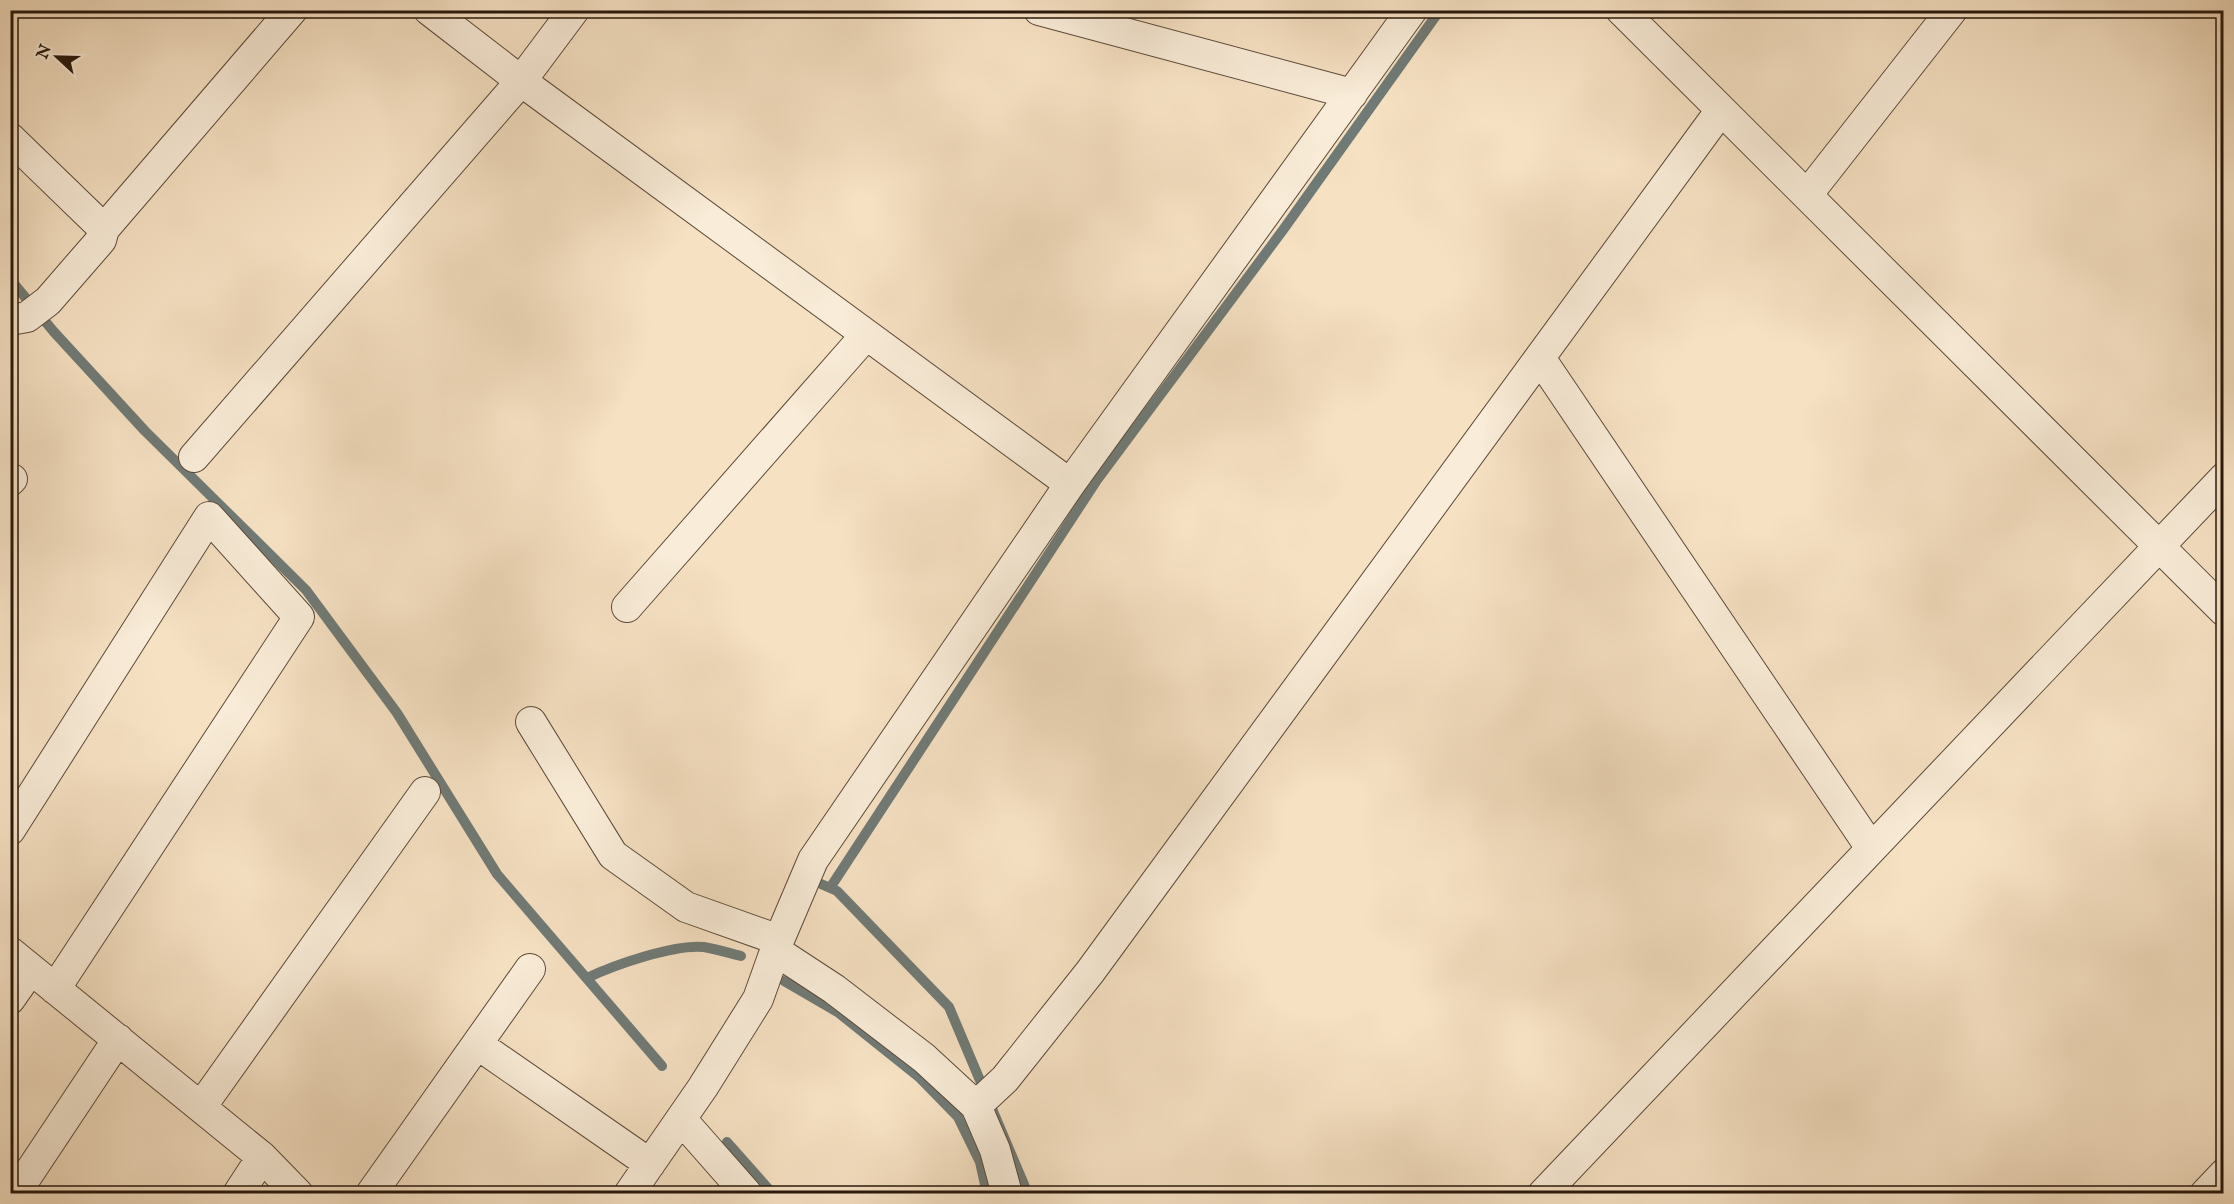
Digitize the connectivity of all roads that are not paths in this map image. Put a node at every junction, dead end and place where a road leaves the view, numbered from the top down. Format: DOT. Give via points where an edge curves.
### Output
graph roads {
  1 [pos="292,10"];
  2 [pos="429,10"];
  3 [pos="574,10"];
  4 [pos="1039,10"];
  5 [pos="1412,10"];
  6 [pos="1621,10"];
  7 [pos="1952,10"];
  8 [pos="521,81"];
  9 [pos="1352,94"];
  10 [pos="1721,110"];
  11 [pos="10,138"];
  12 [pos="1807,195"];
  13 [pos="104,229"];
  14 [pos="29,313"];
  15 [pos="866,335"];
  16 [pos="1540,358"];
  17 [pos="194,457"];
  18 [pos="2223,478"];
  19 [pos="1070,484"];
  20 [pos="2159,545"];
  21 [pos="627,607"];
  22 [pos="2223,611"];
  23 [pos="531,722"];
  24 [pos="425,792"];
  25 [pos="10,830"];
  26 [pos="1871,848"];
  27 [pos="778,946"];
  28 [pos="21,960"];
  29 [pos="530,969"];
  30 [pos="56,989"];
  31 [pos="10,999"];
  32 [pos="118,1039"];
  33 [pos="477,1044"];
  34 [pos="984,1099"];
  35 [pos="201,1107"];
  36 [pos="681,1119"];
  37 [pos="262,1157"];
  38 [pos="650,1164"];
  39 [pos="2223,1174"];
  40 [pos="15,1194"];
  41 [pos="238,1194"];
  42 [pos="298,1194"];
  43 [pos="371,1194"];
  44 [pos="629,1194"];
  45 [pos="747,1194"];
  46 [pos="1007,1194"];
  47 [pos="1543,1194"];
  48 [pos="2205,1194"];
  1 -- 13 [label="street"];
  2 -- 8 [label="street"];
  3 -- 8 [label="street"];
  4 -- 9 [label="street"];
  5 -- 9 [label="street"];
  6 -- 10 [label="street"];
  7 -- 12 [label="street"];
  8 -- 15 [label="street"];
  8 -- 17 [label="street"];
  9 -- 19 [label="street"];
  10 -- 12 [label="street"];
  10 -- 16 [label="street"];
  11 -- 13 [label="street"];
  12 -- 20 [label="street"];
  13 -- 14 [label="street" via="101,240"];
  15 -- 19 [label="street"];
  15 -- 21 [label="street"];
  16 -- 26 [label="street"];
  16 -- 34 [label="street" via="1090,972 1005,1079"];
  18 -- 20 [label="street"];
  19 -- 27 [label="street" via="813,860"];
  20 -- 22 [label="street"];
  20 -- 26 [label="street"];
  23 -- 27 [label="street" via="613,855 686,907"];
  24 -- 35 [label="street"];
  25 -- 30 [label="street" via="208,517 299,617"];
  26 -- 47 [label="street"];
  27 -- 34 [label="street"];
  27 -- 36 [label="street" via="758,999"];
  28 -- 30 [label="street"];
  28 -- 31 [label="street"];
  29 -- 33 [label="street"];
  30 -- 32 [label="street"];
  32 -- 35 [label="street"];
  32 -- 40 [label="street"];
  33 -- 38 [label="street"];
  33 -- 43 [label="street"];
  34 -- 46 [label="street"];
  35 -- 37 [label="street"];
  36 -- 38 [label="street"];
  36 -- 45 [label="street"];
  37 -- 41 [label="street"];
  37 -- 42 [label="street"];
  38 -- 44 [label="street"];
  39 -- 48 [label="street"];
}
